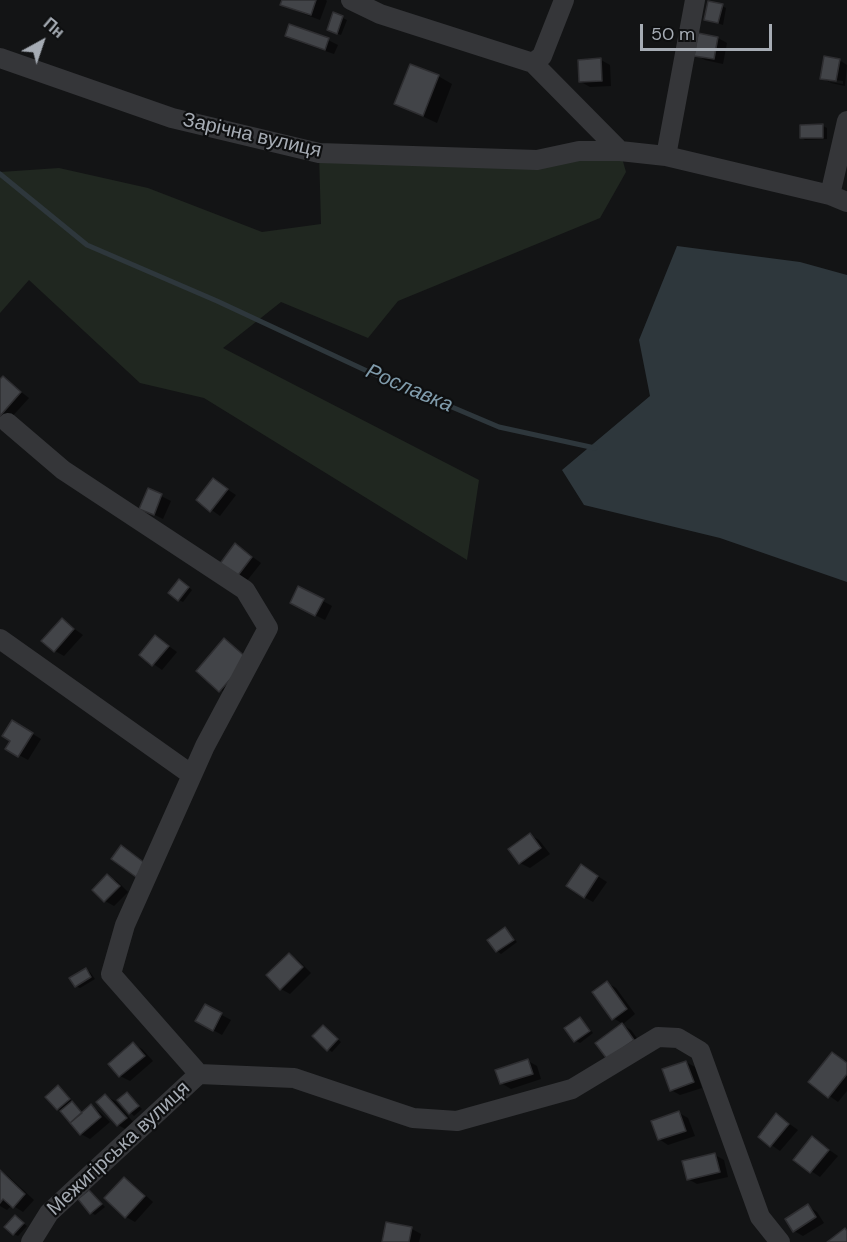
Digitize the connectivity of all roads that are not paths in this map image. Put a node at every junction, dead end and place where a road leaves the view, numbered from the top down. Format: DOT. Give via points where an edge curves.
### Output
graph roads {
  1 [pos="351,0"];
  2 [pos="564,0"];
  3 [pos="695,0"];
  4 [pos="0,57"];
  5 [pos="533,63"];
  6 [pos="847,121"];
  7 [pos="620,151"];
  8 [pos="666,156"];
  9 [pos="839,199"];
  10 [pos="8,423"];
  11 [pos="0,639"];
  12 [pos="192,775"];
  13 [pos="199,1074"];
  14 [pos="31,1242"];
  15 [pos="780,1242"];
  1 -- 5 [label="street" via="380,14"];
  2 -- 5 [label="street" via="542,56"];
  3 -- 8 [label="street"];
  4 -- 7 [label="street, Зарічна вулиця" via="172,118 319,153 537,160 579,151"];
  5 -- 7 [label="street"];
  6 -- 9 [label="street"];
  7 -- 8 [label="street, Зарічна вулиця"];
  8 -- 9 [label="street, Зарічна вулиця"];
  10 -- 12 [label="street" via="63,470 245,590 268,628"];
  11 -- 12 [label="street"];
  12 -- 13 [label="street" via="125,925 111,974"];
  13 -- 14 [label="street, Межигірська вулиця" via="49,1213"];
  13 -- 15 [label="street, Межигірська вулиця" via="294,1078 413,1118 457,1121 572,1089 658,1037 678,1038 700,1051 760,1217"];
}
